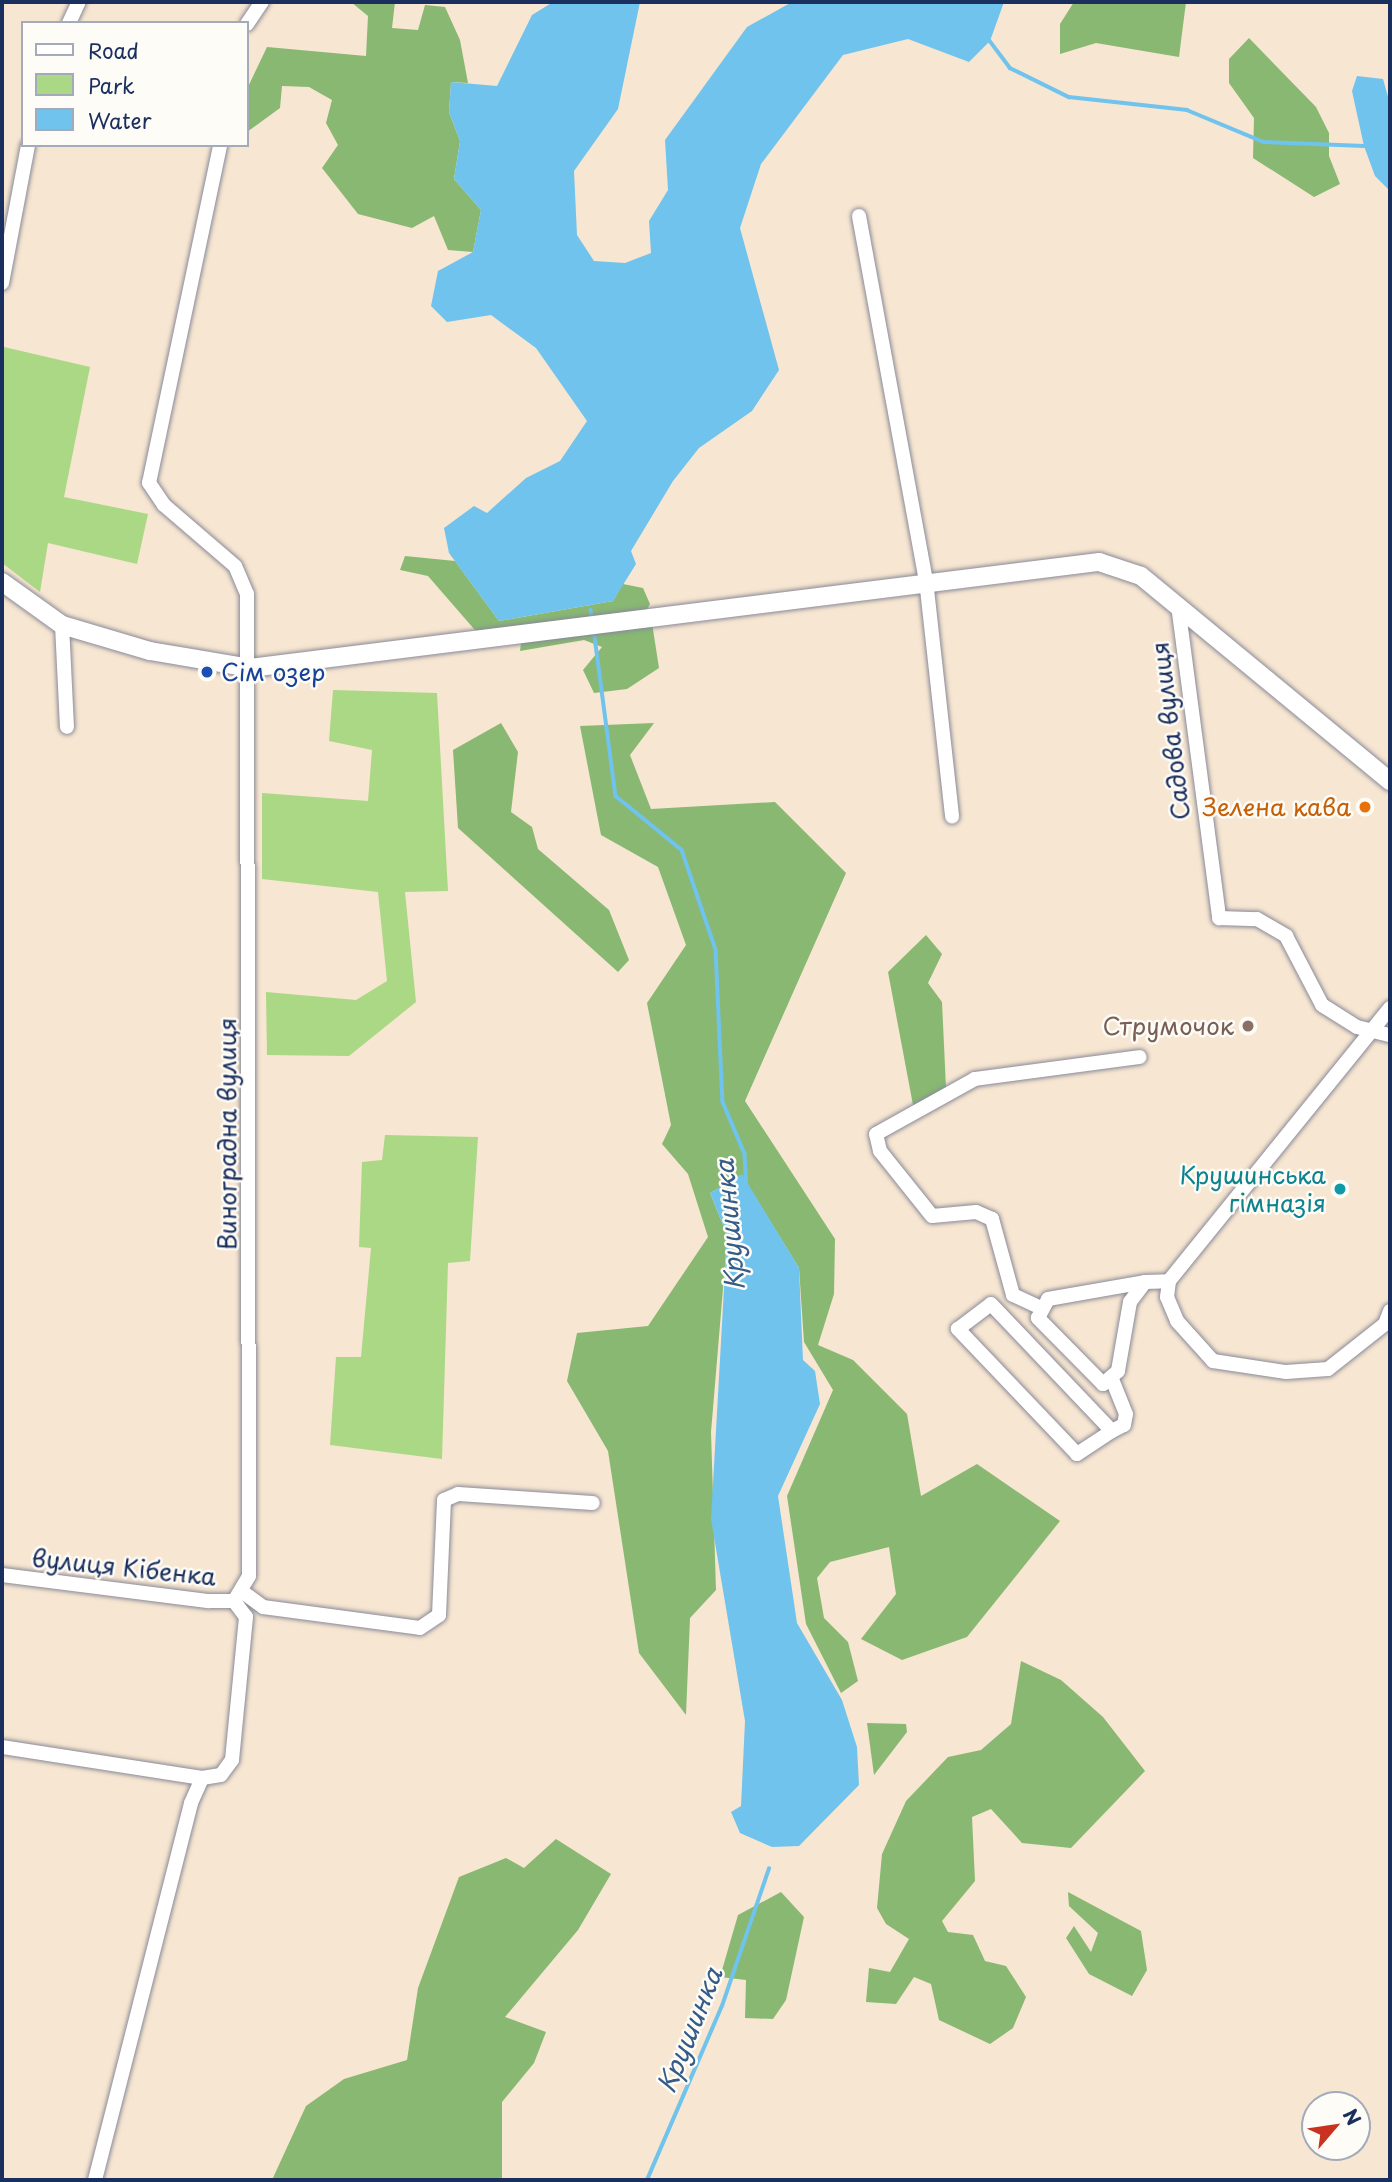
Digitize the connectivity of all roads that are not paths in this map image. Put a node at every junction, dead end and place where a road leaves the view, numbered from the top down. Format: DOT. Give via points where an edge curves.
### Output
graph roads {
  1 [pos="79,2"];
  2 [pos="262,2"];
  3 [pos="70,21"];
  4 [pos="248,23"];
  5 [pos="28,147"];
  6 [pos="220,147"];
  7 [pos="859,216"];
  8 [pos="2,284"];
  9 [pos="926,580"];
  10 [pos="2,582"];
  11 [pos="1178,605"];
  12 [pos="62,625"];
  13 [pos="250,668"];
  14 [pos="67,727"];
  15 [pos="1390,781"];
  16 [pos="952,817"];
  17 [pos="1390,1009"];
  18 [pos="1374,1028"];
  19 [pos="1390,1035"];
  20 [pos="1140,1057"];
  21 [pos="1169,1281"];
  22 [pos="1145,1282"];
  23 [pos="1013,1295"];
  24 [pos="991,1304"];
  25 [pos="1039,1307"];
  26 [pos="1390,1311"];
  27 [pos="1112,1380"];
  28 [pos="1112,1431"];
  29 [pos="593,1503"];
  30 [pos="2,1576"];
  31 [pos="239,1597"];
  32 [pos="2,1747"];
  33 [pos="202,1778"];
  34 [pos="95,2180"];
  1 -- 3 [label="street"];
  2 -- 4 [label="street"];
  5 -- 8 [label="street"];
  6 -- 13 [label="street, Виноградна вулиця" via="149,484 164,505 235,566 247,594"];
  7 -- 9 [label="street"];
  9 -- 11 [label="street" via="1099,562 1141,576"];
  9 -- 13 [label="street"];
  9 -- 16 [label="street"];
  10 -- 12 [label="street"];
  11 -- 15 [label="street"];
  11 -- 18 [label="street, Садова вулиця" via="1219,918 1257,919 1286,936 1322,1005 1357,1027"];
  12 -- 13 [label="street" via="150,651"];
  12 -- 14 [label="street"];
  13 -- 31 [label="street, Виноградна вулиця"];
  17 -- 18 [label="street"];
  18 -- 19 [label="street, Садова вулиця"];
  18 -- 21 [label="street"];
  20 -- 23 [label="street" via="975,1079 876,1134 880,1151 932,1216 976,1212 992,1219"];
  21 -- 22 [label="street"];
  21 -- 26 [label="street" via="1177,1321 1213,1361 1286,1372 1328,1369 1385,1324"];
  22 -- 25 [label="street" via="1048,1299"];
  22 -- 27 [label="street" via="1130,1302"];
  23 -- 24 [label="street"];
  23 -- 25 [label="street"];
  24 -- 28 [label="street"];
  24 -- 28 [label="street" via="958,1329 1077,1454"];
  25 -- 27 [label="street" via="1038,1318 1103,1384"];
  27 -- 28 [label="street" via="1126,1414 1124,1425"];
  29 -- 31 [label="street" via="458,1494 444,1500 439,1615 420,1628 263,1608"];
  30 -- 31 [label="street, вулиця Кібенка"];
  31 -- 33 [label="street, Виноградна вулиця" via="246,1617 232,1760 221,1775"];
  32 -- 33 [label="street"];
  33 -- 34 [label="street" via="144,1978"];
}
